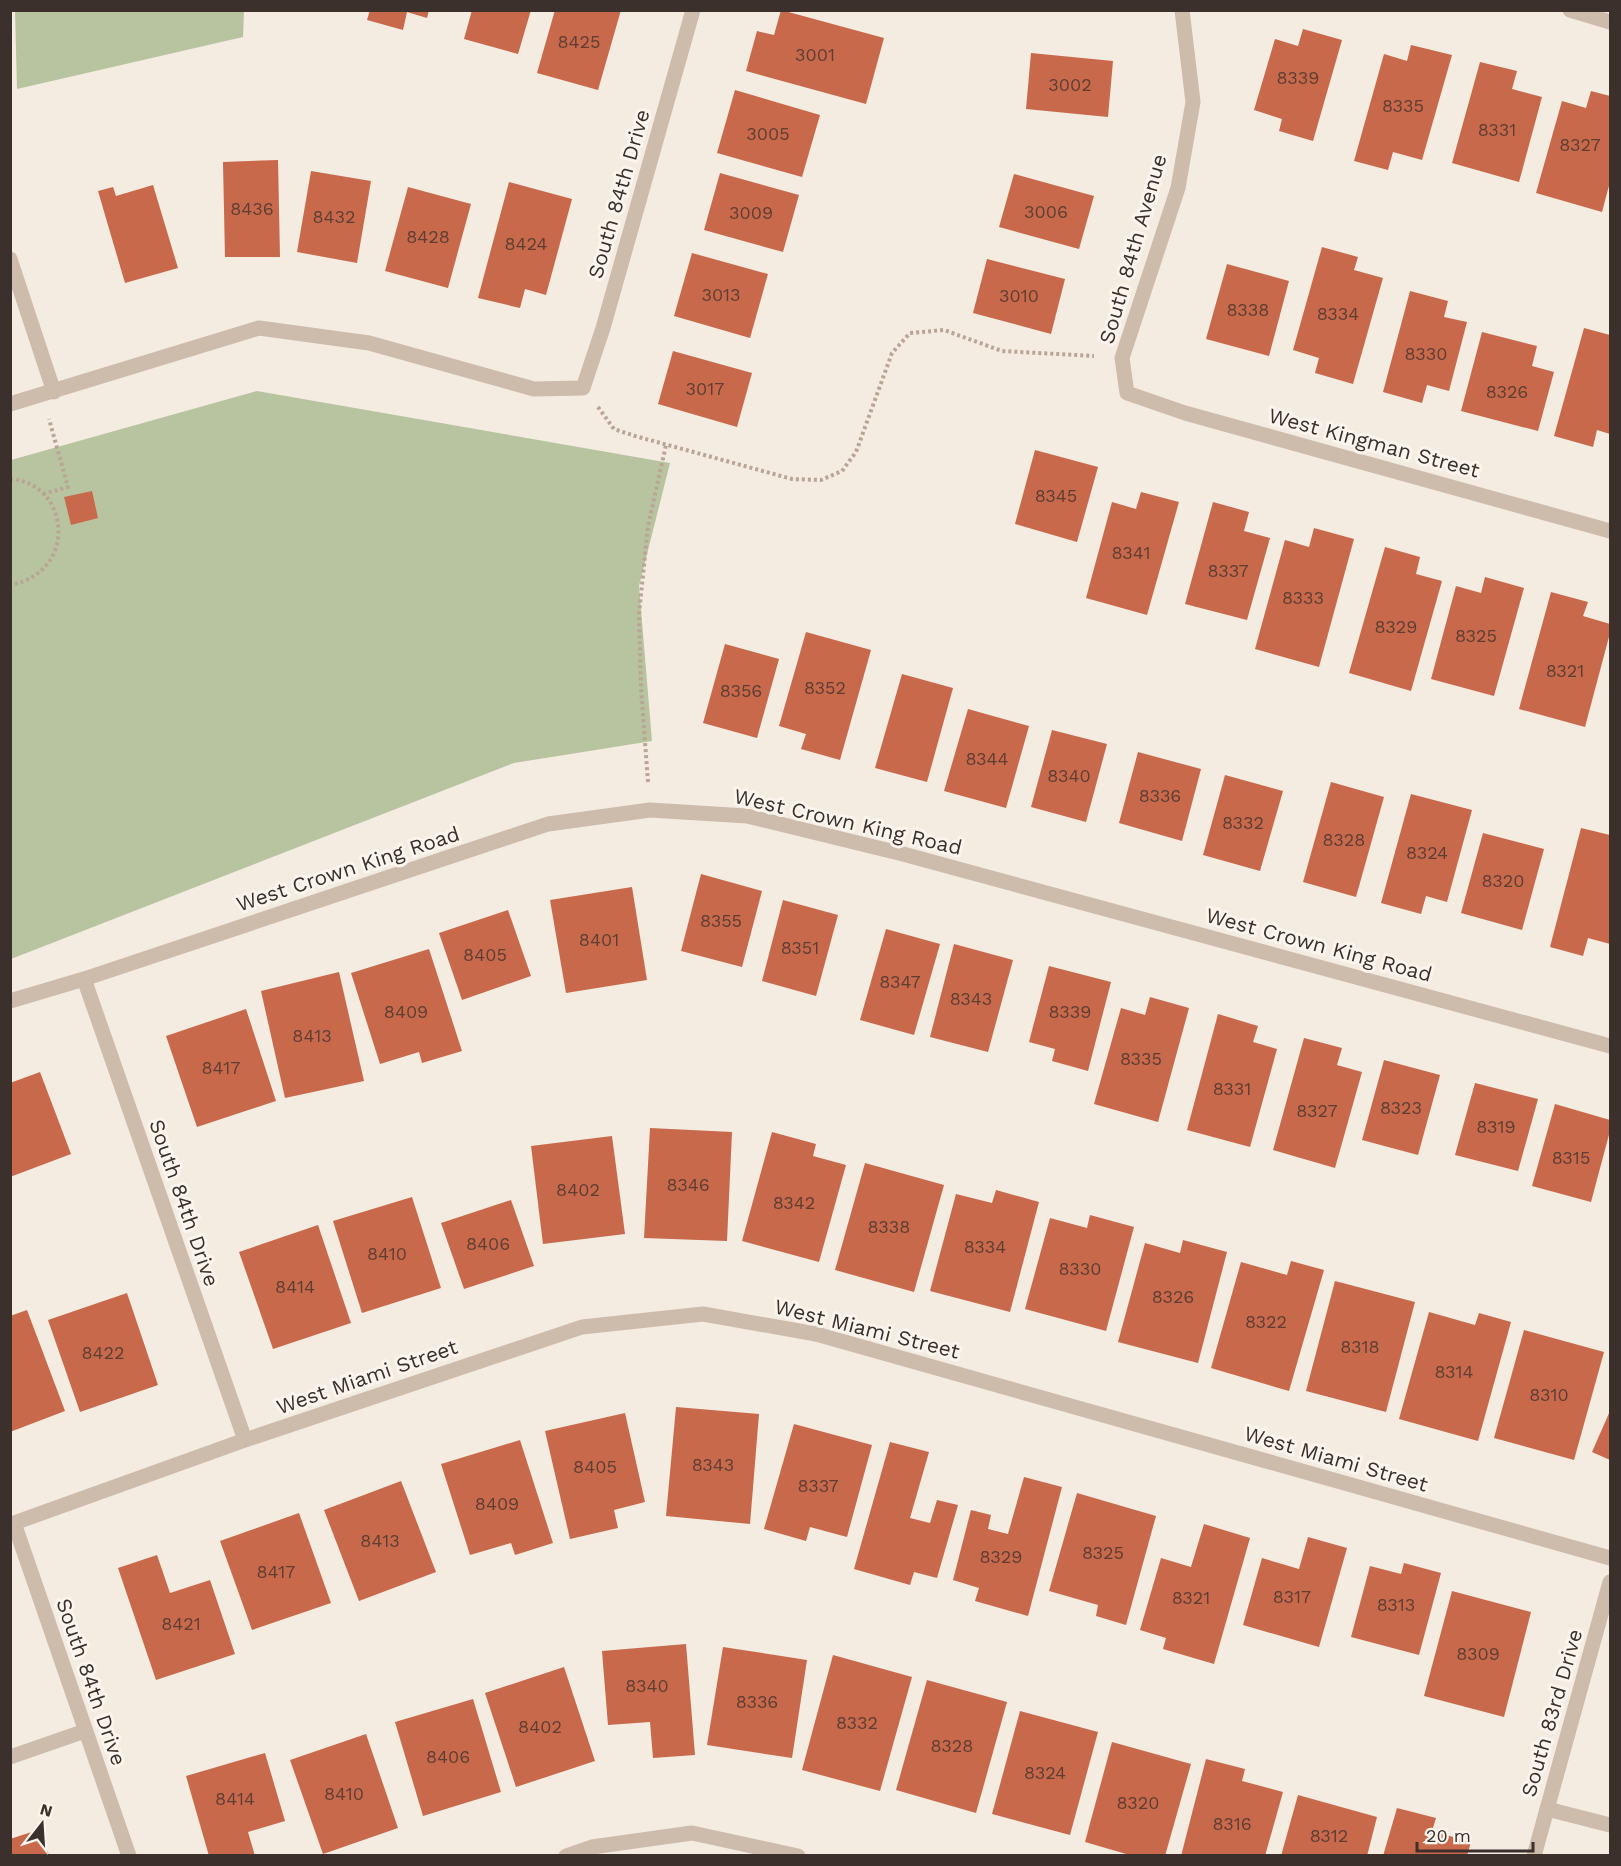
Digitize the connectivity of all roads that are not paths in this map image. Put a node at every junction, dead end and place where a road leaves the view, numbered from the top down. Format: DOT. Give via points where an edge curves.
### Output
graph roads {
  1 [pos="693,10"];
  2 [pos="1182,10"];
  3 [pos="1570,10"];
  4 [pos="1611,22"];
  5 [pos="10,259"];
  6 [pos="1127,393"];
  7 [pos="49,394"];
  8 [pos="10,404"];
  9 [pos="1611,531"];
  10 [pos="84,979"];
  11 [pos="10,1001"];
  12 [pos="1611,1046"];
  13 [pos="245,1440"];
  14 [pos="14,1523"];
  15 [pos="1611,1558"];
  16 [pos="1611,1582"];
  17 [pos="85,1731"];
  18 [pos="10,1757"];
  19 [pos="1547,1809"];
  20 [pos="1611,1825"];
  21 [pos="129,1856"];
  22 [pos="566,1856"];
  23 [pos="798,1856"];
  24 [pos="1534,1856"];
  1 -- 7 [label="street, South 84th Drive" via="583,388 534,389 369,343 258,328"];
  2 -- 6 [label="street, South 84th Avenue" via="1193,102 1178,188 1122,358"];
  3 -- 4 [label="street"];
  5 -- 7 [label="street"];
  6 -- 9 [label="street, West Kingman Street" via="1196,416"];
  7 -- 8 [label="street"];
  10 -- 11 [label="street, West Crown King Road"];
  10 -- 12 [label="street, West Crown King Road" via="548,824 650,810 747,816 814,832"];
  10 -- 13 [label="street, South 84th Drive"];
  13 -- 14 [label="street, West Miami Street"];
  13 -- 15 [label="street, West Miami Street" via="582,1327 703,1314 816,1334"];
  14 -- 17 [label="street, South 84th Drive"];
  16 -- 19 [label="street, South 83rd Drive"];
  17 -- 18 [label="street"];
  17 -- 21 [label="street, South 84th Drive"];
  19 -- 20 [label="street"];
  19 -- 24 [label="street, South 83rd Drive"];
  22 -- 23 [label="street" via="592,1847 692,1833"];
}
